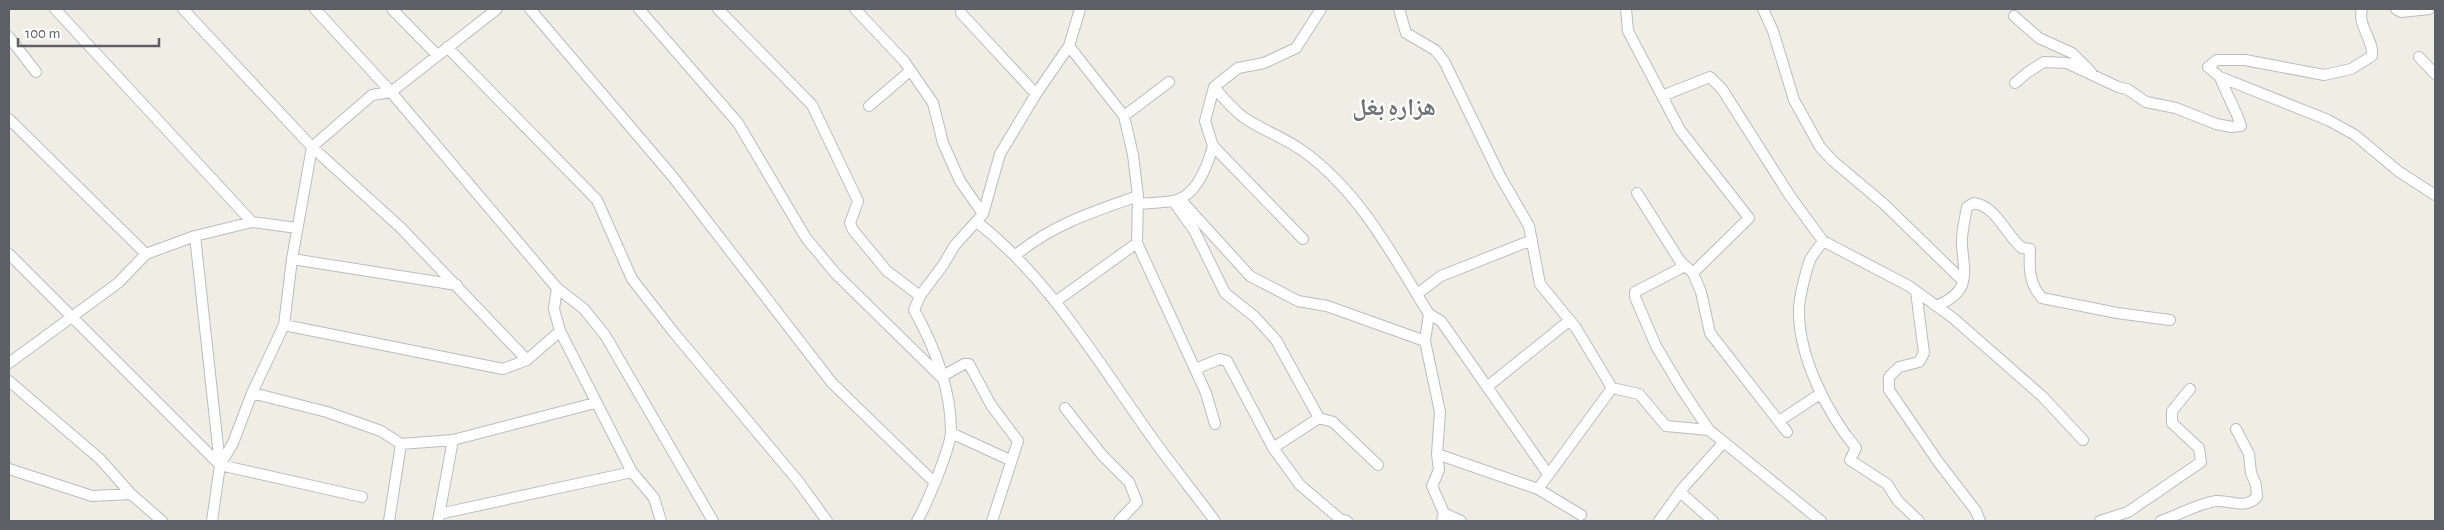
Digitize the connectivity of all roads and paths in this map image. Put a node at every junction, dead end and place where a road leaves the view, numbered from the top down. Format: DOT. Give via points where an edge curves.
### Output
graph roads {
  1 [pos="55,9"];
  2 [pos="183,9"];
  3 [pos="315,9"];
  4 [pos="392,9"];
  5 [pos="497,9"];
  6 [pos="530,9"];
  7 [pos="639,9"];
  8 [pos="718,9"];
  9 [pos="855,9"];
  10 [pos="1080,9"];
  11 [pos="1321,9"];
  12 [pos="1399,9"];
  13 [pos="1626,9"];
  14 [pos="1763,9"];
  15 [pos="2362,9"];
  16 [pos="2396,9"];
  17 [pos="2429,9"];
  18 [pos="961,13"];
  19 [pos="2014,16"];
  20 [pos="9,37"];
  21 [pos="1069,46"];
  22 [pos="447,47"];
  23 [pos="437,55"];
  24 [pos="2419,57"];
  25 [pos="910,71"];
  26 [pos="36,72"];
  27 [pos="2435,74"];
  28 [pos="2093,75"];
  29 [pos="2220,77"];
  30 [pos="1170,82"];
  31 [pos="2015,84"];
  32 [pos="1214,87"];
  33 [pos="391,92"];
  34 [pos="1036,94"];
  35 [pos="1662,96"];
  36 [pos="869,106"];
  37 [pos="1124,116"];
  38 [pos="9,119"];
  39 [pos="1213,146"];
  40 [pos="312,147"];
  41 [pos="1637,193"];
  42 [pos="2435,195"];
  43 [pos="1138,200"];
  44 [pos="1177,200"];
  45 [pos="980,218"];
  46 [pos="252,222"];
  47 [pos="297,228"];
  48 [pos="195,236"];
  49 [pos="1303,239"];
  50 [pos="1532,240"];
  51 [pos="1823,241"];
  52 [pos="1138,243"];
  53 [pos="9,254"];
  54 [pos="146,254"];
  55 [pos="1016,255"];
  56 [pos="292,258"];
  57 [pos="1685,266"];
  58 [pos="1693,273"];
  59 [pos="1963,280"];
  60 [pos="458,285"];
  61 [pos="557,288"];
  62 [pos="1916,291"];
  63 [pos="1417,294"];
  64 [pos="920,296"];
  65 [pos="1055,302"];
  66 [pos="1937,306"];
  67 [pos="1429,314"];
  68 [pos="72,317"];
  69 [pos="1570,320"];
  70 [pos="2170,320"];
  71 [pos="284,325"];
  72 [pos="560,331"];
  73 [pos="1425,341"];
  74 [pos="527,360"];
  75 [pos="9,363"];
  76 [pos="1196,369"];
  77 [pos="941,377"];
  78 [pos="9,381"];
  79 [pos="1486,388"];
  80 [pos="1612,388"];
  81 [pos="2190,389"];
  82 [pos="252,393"];
  83 [pos="1820,394"];
  84 [pos="595,403"];
  85 [pos="1065,408"];
  86 [pos="1319,418"];
  87 [pos="1779,422"];
  88 [pos="1214,424"];
  89 [pos="1709,430"];
  90 [pos="2236,430"];
  91 [pos="1787,432"];
  92 [pos="951,433"];
  93 [pos="453,440"];
  94 [pos="2083,440"];
  95 [pos="1724,442"];
  96 [pos="401,444"];
  97 [pos="1273,448"];
  98 [pos="1437,454"];
  99 [pos="1010,460"];
  100 [pos="220,465"];
  101 [pos="1378,465"];
  102 [pos="9,469"];
  103 [pos="632,472"];
  104 [pos="1548,474"];
  105 [pos="934,482"];
  106 [pos="1538,489"];
  107 [pos="1680,492"];
  108 [pos="131,494"];
  109 [pos="362,497"];
  110 [pos="1581,515"];
  111 [pos="1443,517"];
  112 [pos="438,518"];
  113 [pos="162,521"];
  114 [pos="212,521"];
  115 [pos="389,521"];
  116 [pos="661,521"];
  117 [pos="713,521"];
  118 [pos="827,521"];
  119 [pos="917,521"];
  120 [pos="992,521"];
  121 [pos="1119,521"];
  122 [pos="1215,521"];
  123 [pos="1347,521"];
  124 [pos="1461,521"];
  125 [pos="1659,521"];
  126 [pos="1713,521"];
  127 [pos="1820,521"];
  128 [pos="1919,521"];
  129 [pos="1980,521"];
  130 [pos="2105,521"];
  131 [pos="2162,521"];
  1 -- 46 [label="street"];
  2 -- 40 [label="street"];
  3 -- 33 [label="street"];
  4 -- 23 [label="street"];
  5 -- 22 [label="street"];
  6 -- 105 [label="street" via="673,177 832,383"];
  7 -- 77 [label="street" via="738,123 806,238 836,274"];
  8 -- 64 [label="street" via="812,105 858,201 850,222 853,230 887,271"];
  9 -- 25 [label="street"];
  10 -- 21 [label="street"];
  11 -- 32 [label="street" via="1296,48 1264,63 1238,68"];
  12 -- 50 [label="street" via="1406,34 1435,50 1444,61 1500,176 1530,226"];
  13 -- 35 [label="street" via="1628,31"];
  14 -- 59 [label="street" via="1794,100 1820,147"];
  15 -- 29 [label="street" via="2372,56 2351,69 2324,75 2245,60 2217,60 2208,67"];
  16 -- 17 [label="street" via="2401,12"];
  18 -- 34 [label="street"];
  19 -- 28 [label="street" via="2039,38 2072,53"];
  20 -- 26 [label="street"];
  21 -- 34 [label="street"];
  21 -- 37 [label="street"];
  22 -- 23 [label="street"];
  22 -- 118 [label="street" via="597,200 632,279 798,481"];
  23 -- 33 [label="street"];
  24 -- 27 [label="street"];
  25 -- 36 [label="street"];
  25 -- 45 [label="street" via="933,103 943,143"];
  28 -- 29 [label="street" via="2128,89 2146,102 2176,108 2216,124 2232,128 2241,126"];
  28 -- 31 [label="street" via="2067,63 2044,62"];
  29 -- 42 [label="street" via="2328,120 2355,135 2398,171"];
  30 -- 37 [label="street"];
  32 -- 39 [label="street" via="1205,121"];
  32 -- 63 [label="street" via="1244,118 1303,151 1340,183 1374,226"];
  33 -- 40 [label="street" via="372,96"];
  33 -- 61 [label="street"];
  34 -- 45 [label="street" via="1000,154"];
  35 -- 51 [label="street" via="1710,77 1722,89 1790,196"];
  35 -- 58 [label="street" via="1680,130 1749,218"];
  37 -- 43 [label="street" via="1134,155"];
  38 -- 54 [label="street"];
  39 -- 44 [label="street" via="1208,168 1196,184"];
  39 -- 49 [label="street"];
  40 -- 47 [label="street"];
  40 -- 60 [label="street"];
  41 -- 57 [label="street"];
  43 -- 44 [label="street"];
  43 -- 52 [label="street"];
  43 -- 55 [label="street" via="1068,222"];
  44 -- 73 [label="street" via="1250,276 1298,301 1326,306"];
  44 -- 86 [label="street" via="1224,293 1255,317 1276,340"];
  45 -- 55 [label="street"];
  45 -- 64 [label="street" via="955,245"];
  46 -- 47 [label="street"];
  46 -- 48 [label="street"];
  47 -- 56 [label="street"];
  48 -- 54 [label="street"];
  48 -- 100 [label="street"];
  50 -- 63 [label="street" via="1441,276"];
  50 -- 69 [label="street" via="1540,284"];
  51 -- 62 [label="street"];
  51 -- 83 [label="street" via="1810,260 1798,308 1804,343"];
  52 -- 65 [label="street"];
  52 -- 76 [label="street"];
  53 -- 68 [label="street"];
  54 -- 68 [label="street" via="118,283"];
  55 -- 65 [label="street"];
  56 -- 60 [label="street"];
  56 -- 71 [label="street"];
  57 -- 58 [label="street"];
  57 -- 89 [label="street" via="1647,284 1635,292 1635,298 1656,346"];
  58 -- 87 [label="street" via="1710,332"];
  59 -- 66 [label="street" via="1962,288 1953,299"];
  59 -- 70 [label="street" via="1962,244 1967,207 1981,204 1993,214 2014,242 2030,249 2031,282 2042,298"];
  60 -- 74 [label="street"];
  61 -- 72 [label="street" via="554,309"];
  61 -- 117 [label="street" via="584,309 605,336"];
  62 -- 66 [label="street"];
  62 -- 129 [label="street" via="1924,354 1919,362 1900,367 1889,377 1888,390"];
  63 -- 67 [label="street"];
  64 -- 77 [label="street" via="914,310 930,338"];
  65 -- 122 [label="street"];
  66 -- 94 [label="street" via="2043,397"];
  67 -- 73 [label="street"];
  67 -- 79 [label="street" via="1441,321"];
  68 -- 75 [label="street"];
  68 -- 100 [label="street"];
  69 -- 79 [label="street"];
  69 -- 80 [label="street"];
  71 -- 74 [label="street" via="503,369"];
  71 -- 82 [label="street"];
  72 -- 74 [label="street"];
  72 -- 84 [label="street"];
  73 -- 98 [label="street" via="1440,412"];
  76 -- 88 [label="street"];
  76 -- 97 [label="street" via="1220,359 1227,361"];
  77 -- 92 [label="street"];
  77 -- 99 [label="street" via="969,364 991,404 1018,440"];
  78 -- 108 [label="street" via="100,459"];
  79 -- 104 [label="street"];
  80 -- 89 [label="street" via="1639,394 1666,426"];
  80 -- 104 [label="street"];
  81 -- 130 [label="street" via="2172,411 2172,423 2199,448 2200,462 2128,512"];
  82 -- 96 [label="street" via="327,412 381,431"];
  82 -- 100 [label="street" via="233,443"];
  83 -- 87 [label="street"];
  83 -- 128 [label="street" via="1837,425 1856,448 1850,460 1887,484 1898,501"];
  84 -- 93 [label="street"];
  84 -- 103 [label="street"];
  85 -- 121 [label="street" via="1102,455 1129,482 1137,502"];
  86 -- 97 [label="street"];
  86 -- 101 [label="street" via="1333,422"];
  87 -- 91 [label="street"];
  89 -- 95 [label="street"];
  90 -- 131 [label="street" via="2249,454 2257,497 2252,502 2238,504 2216,501"];
  92 -- 99 [label="street"];
  92 -- 105 [label="street"];
  93 -- 96 [label="street"];
  93 -- 112 [label="street"];
  95 -- 107 [label="street"];
  95 -- 127 [label="street"];
  96 -- 115 [label="street"];
  97 -- 123 [label="street" via="1300,485 1340,519"];
  98 -- 106 [label="street"];
  98 -- 111 [label="street" via="1439,470 1432,486"];
  99 -- 120 [label="street"];
  100 -- 109 [label="street"];
  100 -- 114 [label="street"];
  102 -- 108 [label="street" via="92,496"];
  103 -- 112 [label="street"];
  103 -- 116 [label="street" via="654,498"];
  104 -- 106 [label="street"];
  105 -- 119 [label="street"];
  106 -- 110 [label="street"];
  107 -- 125 [label="street"];
  107 -- 126 [label="street"];
  108 -- 113 [label="street"];
  111 -- 124 [label="street"];
}
